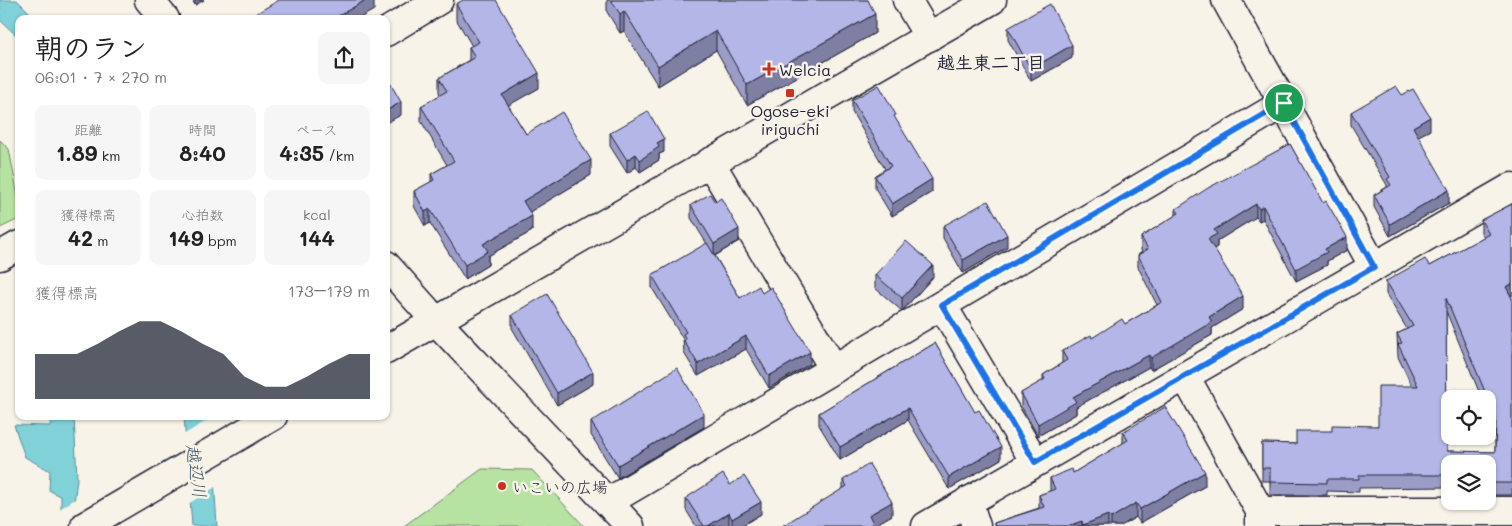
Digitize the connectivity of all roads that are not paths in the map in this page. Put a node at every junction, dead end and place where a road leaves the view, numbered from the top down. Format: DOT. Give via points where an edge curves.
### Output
graph roads {
  1 [pos="149,0"];
  2 [pos="439,0"];
  3 [pos="907,0"];
  4 [pos="992,0"];
  5 [pos="1226,0"];
  6 [pos="162,15"];
  7 [pos="390,30"];
  8 [pos="929,37"];
  9 [pos="1284,103"];
  10 [pos="710,162"];
  11 [pos="1512,187"];
  12 [pos="15,247"];
  13 [pos="0,256"];
  14 [pos="1374,267"];
  15 [pos="390,269"];
  16 [pos="942,305"];
  17 [pos="436,321"];
  18 [pos="393,347"];
  19 [pos="834,369"];
  20 [pos="1185,376"];
  21 [pos="267,420"];
  22 [pos="1035,462"];
  23 [pos="608,502"];
  24 [pos="1512,511"];
  25 [pos="972,513"];
  26 [pos="1260,518"];
  27 [pos="85,526"];
  28 [pos="630,526"];
  29 [pos="926,526"];
  1 -- 6 [label="street"];
  2 -- 7 [label="street"];
  3 -- 8 [label="street"];
  4 -- 8 [label="street"];
  5 -- 9 [label="street"];
  8 -- 10 [label="street"];
  9 -- 14 [label="street"];
  9 -- 16 [label="street"];
  10 -- 17 [label="street"];
  10 -- 19 [label="street"];
  11 -- 14 [label="street"];
  12 -- 13 [label="street"];
  14 -- 20 [label="street"];
  15 -- 17 [label="street"];
  16 -- 19 [label="street"];
  16 -- 22 [label="street"];
  17 -- 18 [label="street"];
  17 -- 23 [label="street"];
  19 -- 23 [label="street"];
  20 -- 22 [label="street"];
  20 -- 26 [label="street"];
  21 -- 27 [label="street"];
  22 -- 25 [label="street"];
  23 -- 28 [label="street"];
  24 -- 26 [label="street"];
  25 -- 29 [label="street"];
}
